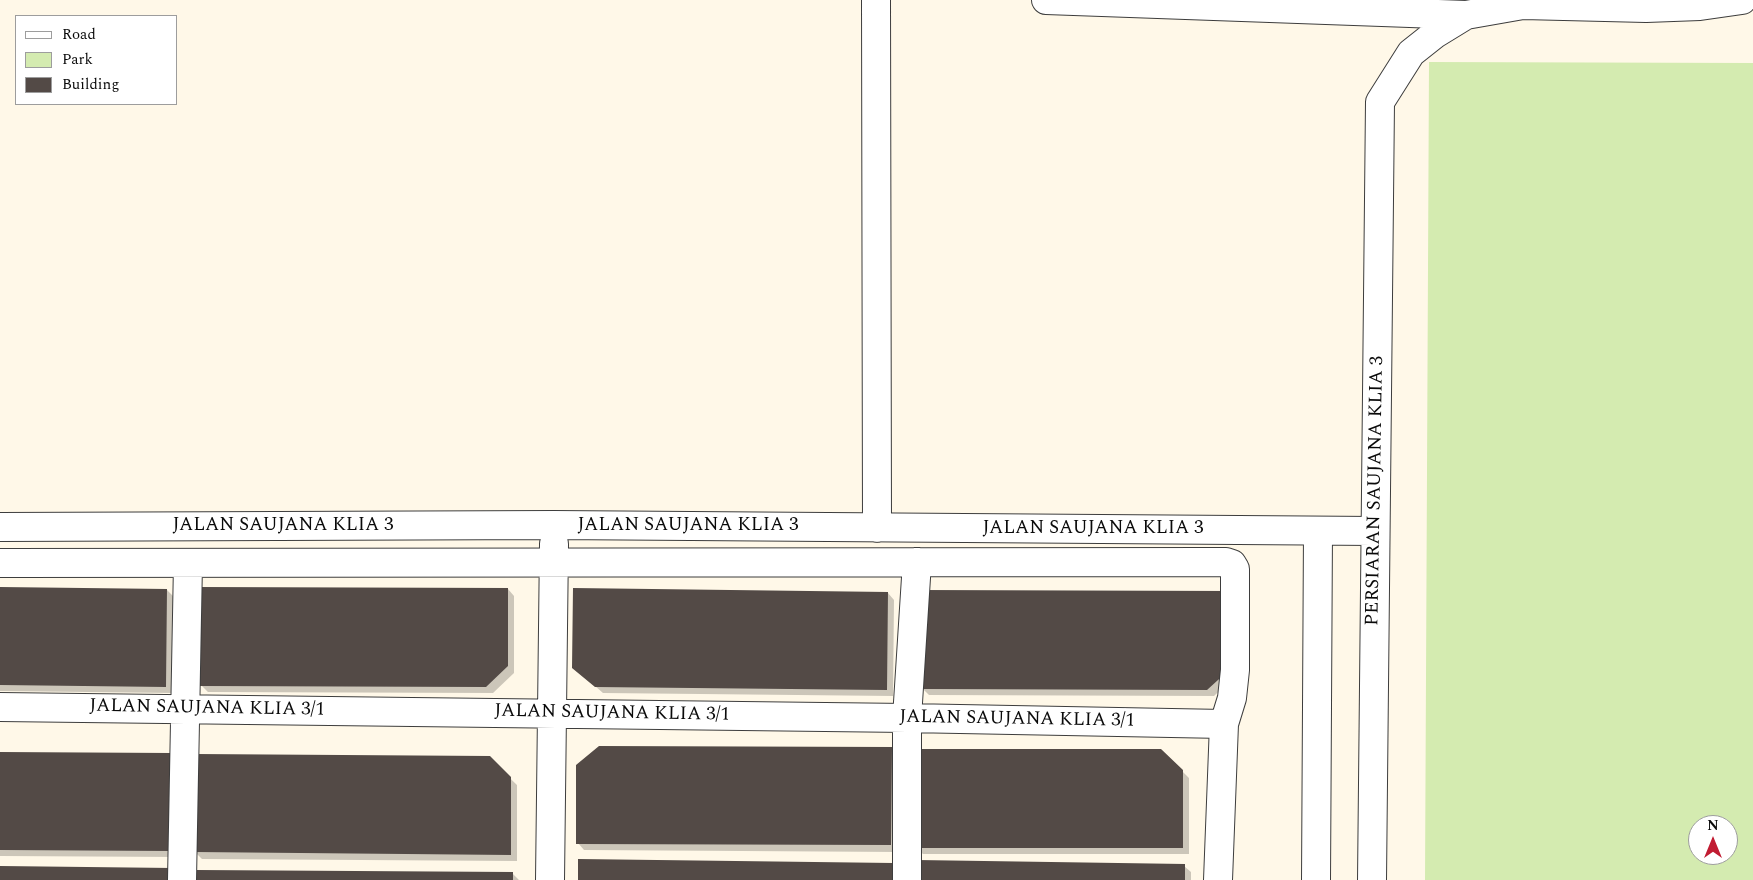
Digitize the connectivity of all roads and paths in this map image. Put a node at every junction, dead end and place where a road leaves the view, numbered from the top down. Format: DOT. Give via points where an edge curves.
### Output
graph roads {
  1 [pos="876,0"];
  2 [pos="1046,0"];
  3 [pos="1742,0"];
  4 [pos="1466,15"];
  5 [pos="554,525"];
  6 [pos="0,527"];
  7 [pos="877,528"];
  8 [pos="1318,531"];
  9 [pos="1375,531"];
  10 [pos="554,562"];
  11 [pos="917,562"];
  12 [pos="0,563"];
  13 [pos="188,563"];
  14 [pos="0,707"];
  15 [pos="185,709"];
  16 [pos="552,713"];
  17 [pos="907,718"];
  18 [pos="1224,724"];
  19 [pos="182,880"];
  20 [pos="550,880"];
  21 [pos="907,880"];
  22 [pos="1218,880"];
  23 [pos="1316,880"];
  24 [pos="1372,880"];
  1 -- 7 [label="street"];
  2 -- 4 [label="street"];
  3 -- 4 [label="street" via="1646,8 1523,5"];
  4 -- 9 [label="street, PERSIARAN SAUJANA KLIA 3" via="1411,53 1380,102"];
  5 -- 6 [label="street, JALAN SAUJANA KLIA 3"];
  5 -- 7 [label="street, JALAN SAUJANA KLIA 3"];
  5 -- 10 [label="street"];
  7 -- 8 [label="street, JALAN SAUJANA KLIA 3"];
  8 -- 9 [label="street, JALAN SAUJANA KLIA 3"];
  8 -- 23 [label="street"];
  9 -- 24 [label="street, PERSIARAN SAUJANA KLIA 3"];
  10 -- 11 [label="street"];
  10 -- 13 [label="street"];
  10 -- 16 [label="street"];
  11 -- 17 [label="street"];
  11 -- 18 [label="street" via="1232,564 1236,569 1235,670 1232,698"];
  12 -- 13 [label="street"];
  13 -- 15 [label="street"];
  14 -- 15 [label="street, JALAN SAUJANA KLIA 3/1"];
  15 -- 16 [label="street, JALAN SAUJANA KLIA 3/1"];
  15 -- 19 [label="street"];
  16 -- 17 [label="street, JALAN SAUJANA KLIA 3/1"];
  16 -- 20 [label="street"];
  17 -- 18 [label="street, JALAN SAUJANA KLIA 3/1"];
  17 -- 21 [label="street"];
  18 -- 22 [label="street"];
}
